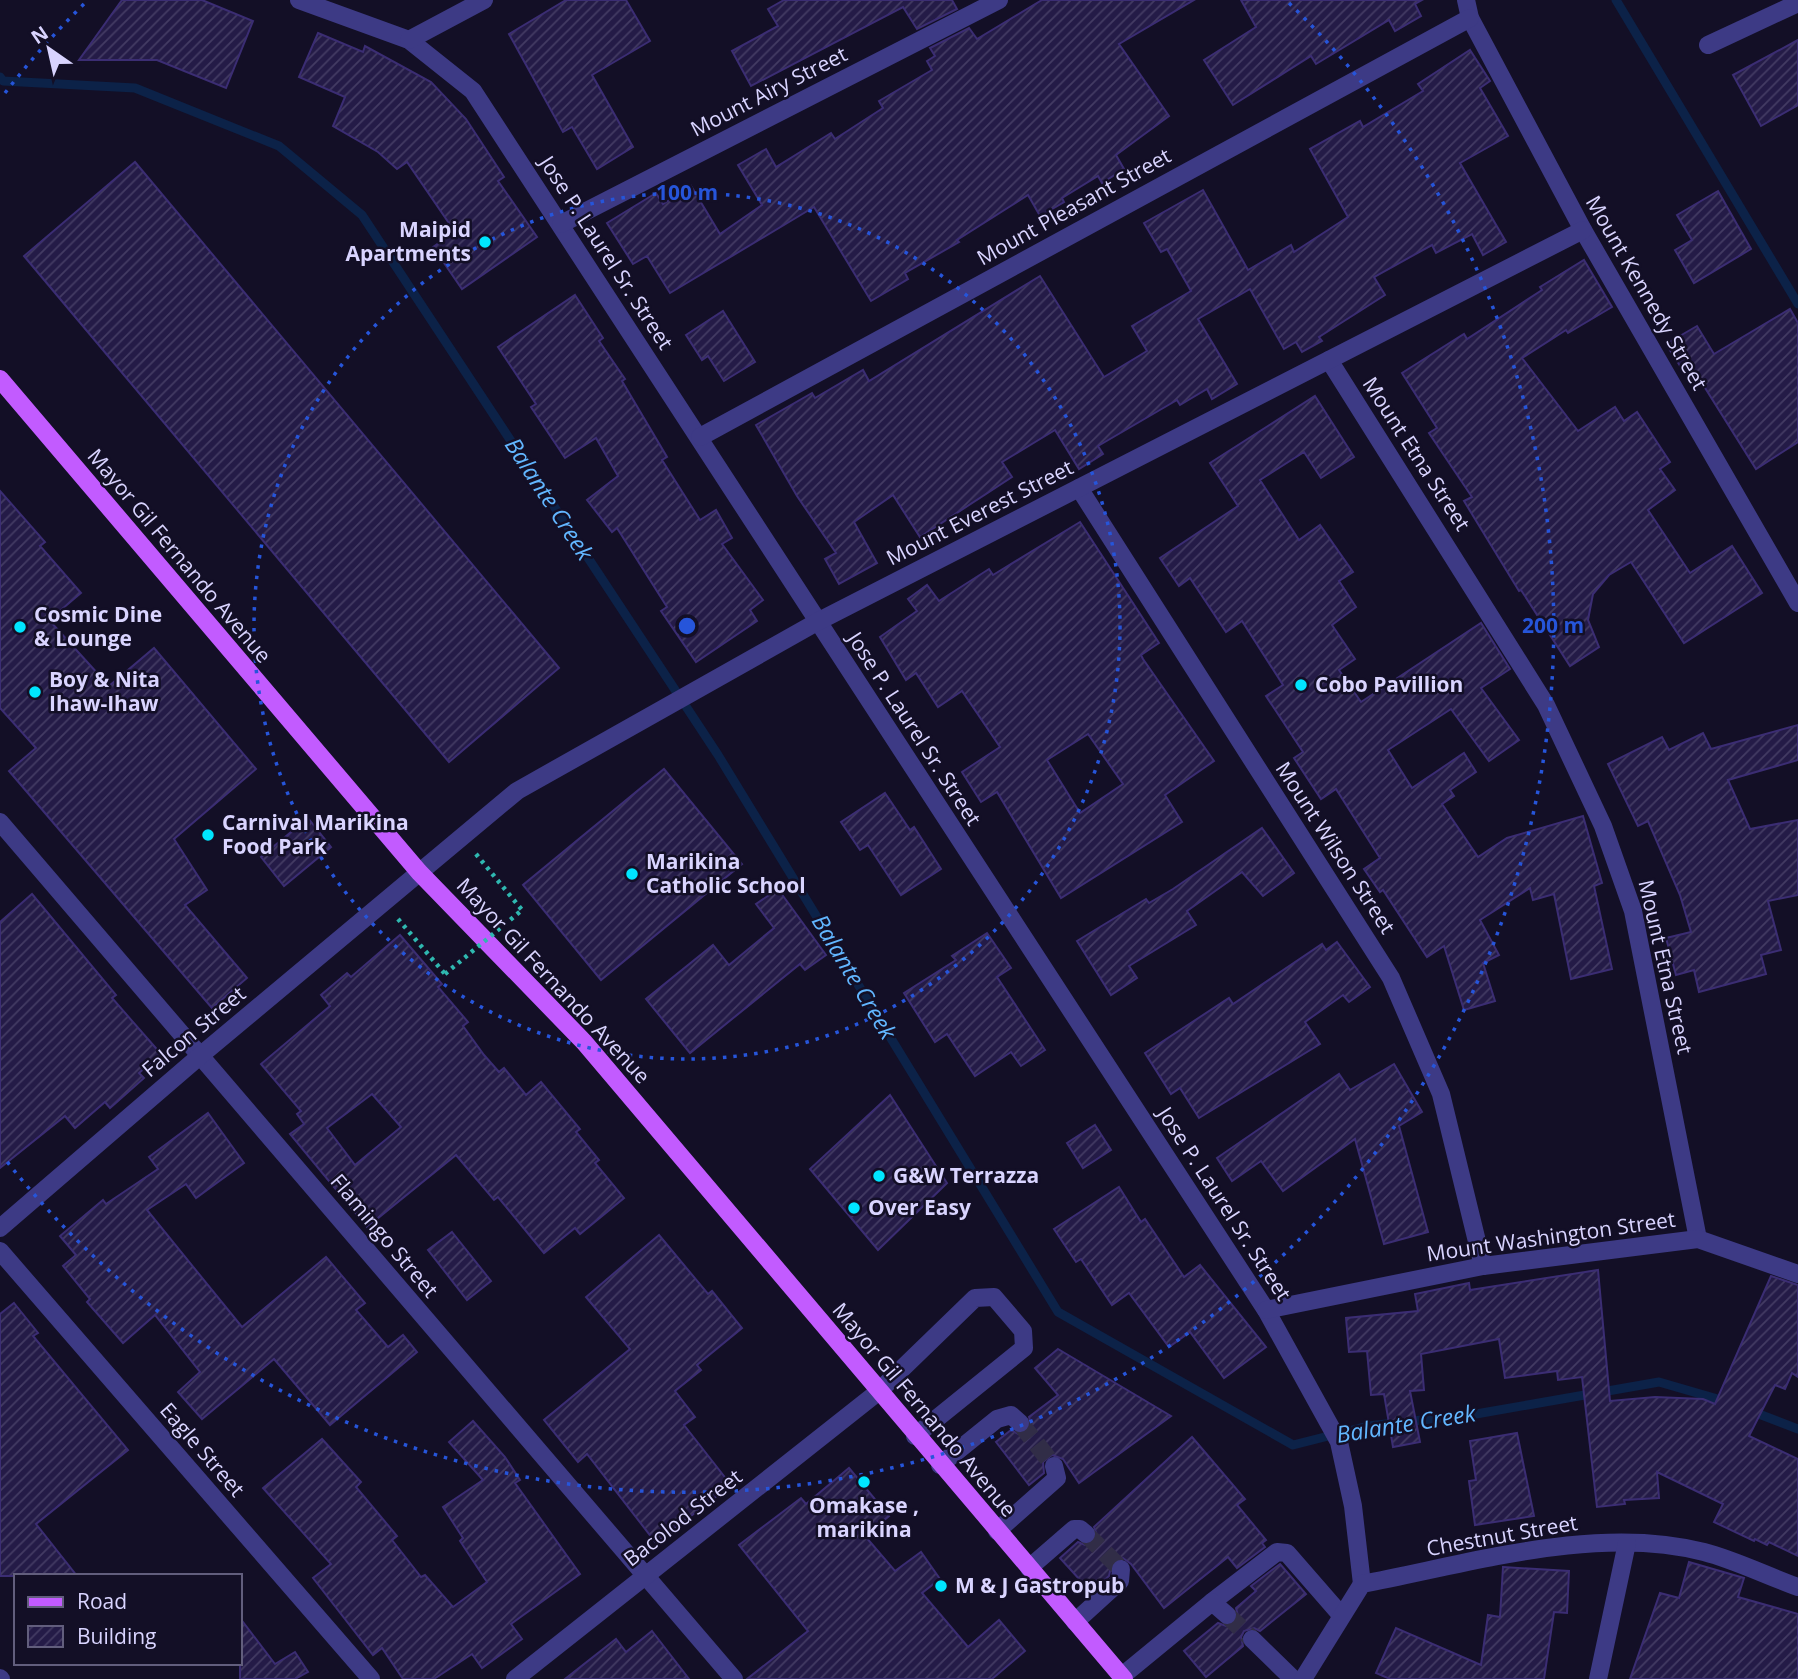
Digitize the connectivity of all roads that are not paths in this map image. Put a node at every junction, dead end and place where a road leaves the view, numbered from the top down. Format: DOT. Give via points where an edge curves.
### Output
graph roads {
  1 [pos="299,0"];
  2 [pos="484,0"];
  3 [pos="999,0"];
  4 [pos="1798,3"];
  5 [pos="1468,9"];
  6 [pos="409,40"];
  7 [pos="1708,45"];
  8 [pos="561,224"];
  9 [pos="1583,230"];
  10 [pos="1329,360"];
  11 [pos="0,379"];
  12 [pos="700,437"];
  13 [pos="1079,488"];
  14 [pos="1798,603"];
  15 [pos="817,622"];
  16 [pos="0,822"];
  17 [pos="419,872"];
  18 [pos="201,1055"];
  19 [pos="0,1228"];
  20 [pos="1698,1239"];
  21 [pos="0,1251"];
  22 [pos="1483,1266"];
  23 [pos="1798,1274"];
  24 [pos="1266,1310"];
  25 [pos="878,1392"];
  26 [pos="1020,1423"];
  27 [pos="915,1436"];
  28 [pos="940,1465"];
  29 [pos="1054,1466"];
  30 [pos="997,1531"];
  31 [pos="1086,1534"];
  32 [pos="1627,1543"];
  33 [pos="1029,1568"];
  34 [pos="1121,1569"];
  35 [pos="645,1577"];
  36 [pos="1362,1584"];
  37 [pos="1798,1587"];
  38 [pos="1212,1602"];
  39 [pos="1227,1615"];
  40 [pos="1341,1615"];
  41 [pos="1075,1622"];
  42 [pos="1252,1639"];
  43 [pos="1123,1678"];
  44 [pos="370,1679"];
  45 [pos="515,1679"];
  46 [pos="734,1679"];
  47 [pos="1293,1679"];
  48 [pos="1303,1679"];
  49 [pos="1598,1679"];
  1 -- 6 [label="street, Jose P. Laurel Sr. Street"];
  2 -- 6 [label="street"];
  3 -- 8 [label="street, Mount Airy Street"];
  4 -- 7 [label="street"];
  5 -- 9 [label="street, Mount Kennedy Street"];
  5 -- 12 [label="street, Mount Pleasant Street"];
  6 -- 8 [label="street, Jose P. Laurel Sr. Street" via="473,91"];
  8 -- 12 [label="street, Jose P. Laurel Sr. Street"];
  9 -- 10 [label="street, Mount Everest Street"];
  9 -- 14 [label="street, Mount Kennedy Street"];
  10 -- 13 [label="street, Mount Everest Street"];
  10 -- 20 [label="street, Mount Etna Street" via="1546,705 1603,826 1633,911"];
  11 -- 17 [label="main road, Mayor Gil Fernando Avenue"];
  12 -- 15 [label="street, Jose P. Laurel Sr. Street"];
  13 -- 15 [label="street, Mount Everest Street"];
  13 -- 22 [label="street, Mount Wilson Street" via="1391,978 1441,1094"];
  15 -- 17 [label="street, Mount Everest Street" via="517,791"];
  15 -- 24 [label="street, Jose P. Laurel Sr. Street"];
  16 -- 18 [label="street, Flamingo Street"];
  17 -- 18 [label="street, Falcon Street"];
  17 -- 25 [label="main road, Mayor Gil Fernando Avenue" via="584,1042"];
  18 -- 19 [label="street, Falcon Street"];
  18 -- 35 [label="street, Flamingo Street"];
  20 -- 22 [label="street, Mount Washington Street"];
  20 -- 23 [label="street, Mount Washington Street"];
  21 -- 44 [label="street, Eagle Street"];
  22 -- 24 [label="street, Mount Washington Street"];
  24 -- 36 [label="street, Jose P. Laurel Sr. Street" via="1339,1443 1353,1506"];
  25 -- 27 [label="main road, Mayor Gil Fernando Avenue"];
  25 -- 27 [label="street, Bacolod Street" via="975,1298 994,1297 1023,1331 1024,1348"];
  25 -- 35 [label="street, Bacolod Street"];
  26 -- 28 [label="street" via="1011,1415 998,1419"];
  27 -- 28 [label="main road, Mayor Gil Fernando Avenue"];
  28 -- 30 [label="main road, Mayor Gil Fernando Avenue"];
  29 -- 30 [label="street" via="1057,1478"];
  30 -- 33 [label="main road, Mayor Gil Fernando Avenue"];
  31 -- 33 [label="street" via="1074,1530"];
  32 -- 36 [label="street, Chestnut Street" via="1563,1546"];
  32 -- 37 [label="street, Chestnut Street" via="1703,1552"];
  32 -- 49 [label="street"];
  33 -- 41 [label="main road, Mayor Gil Fernando Avenue"];
  34 -- 41 [label="street" via="1120,1581"];
  35 -- 45 [label="street, Bacolod Street"];
  35 -- 46 [label="street, Flamingo Street"];
  36 -- 40 [label="street"];
  38 -- 39 [label="street"];
  38 -- 40 [label="street" via="1277,1552 1287,1553"];
  38 -- 43 [label="street"];
  40 -- 48 [label="street"];
  41 -- 43 [label="main road, Mayor Gil Fernando Avenue"];
  42 -- 47 [label="street"];
}
